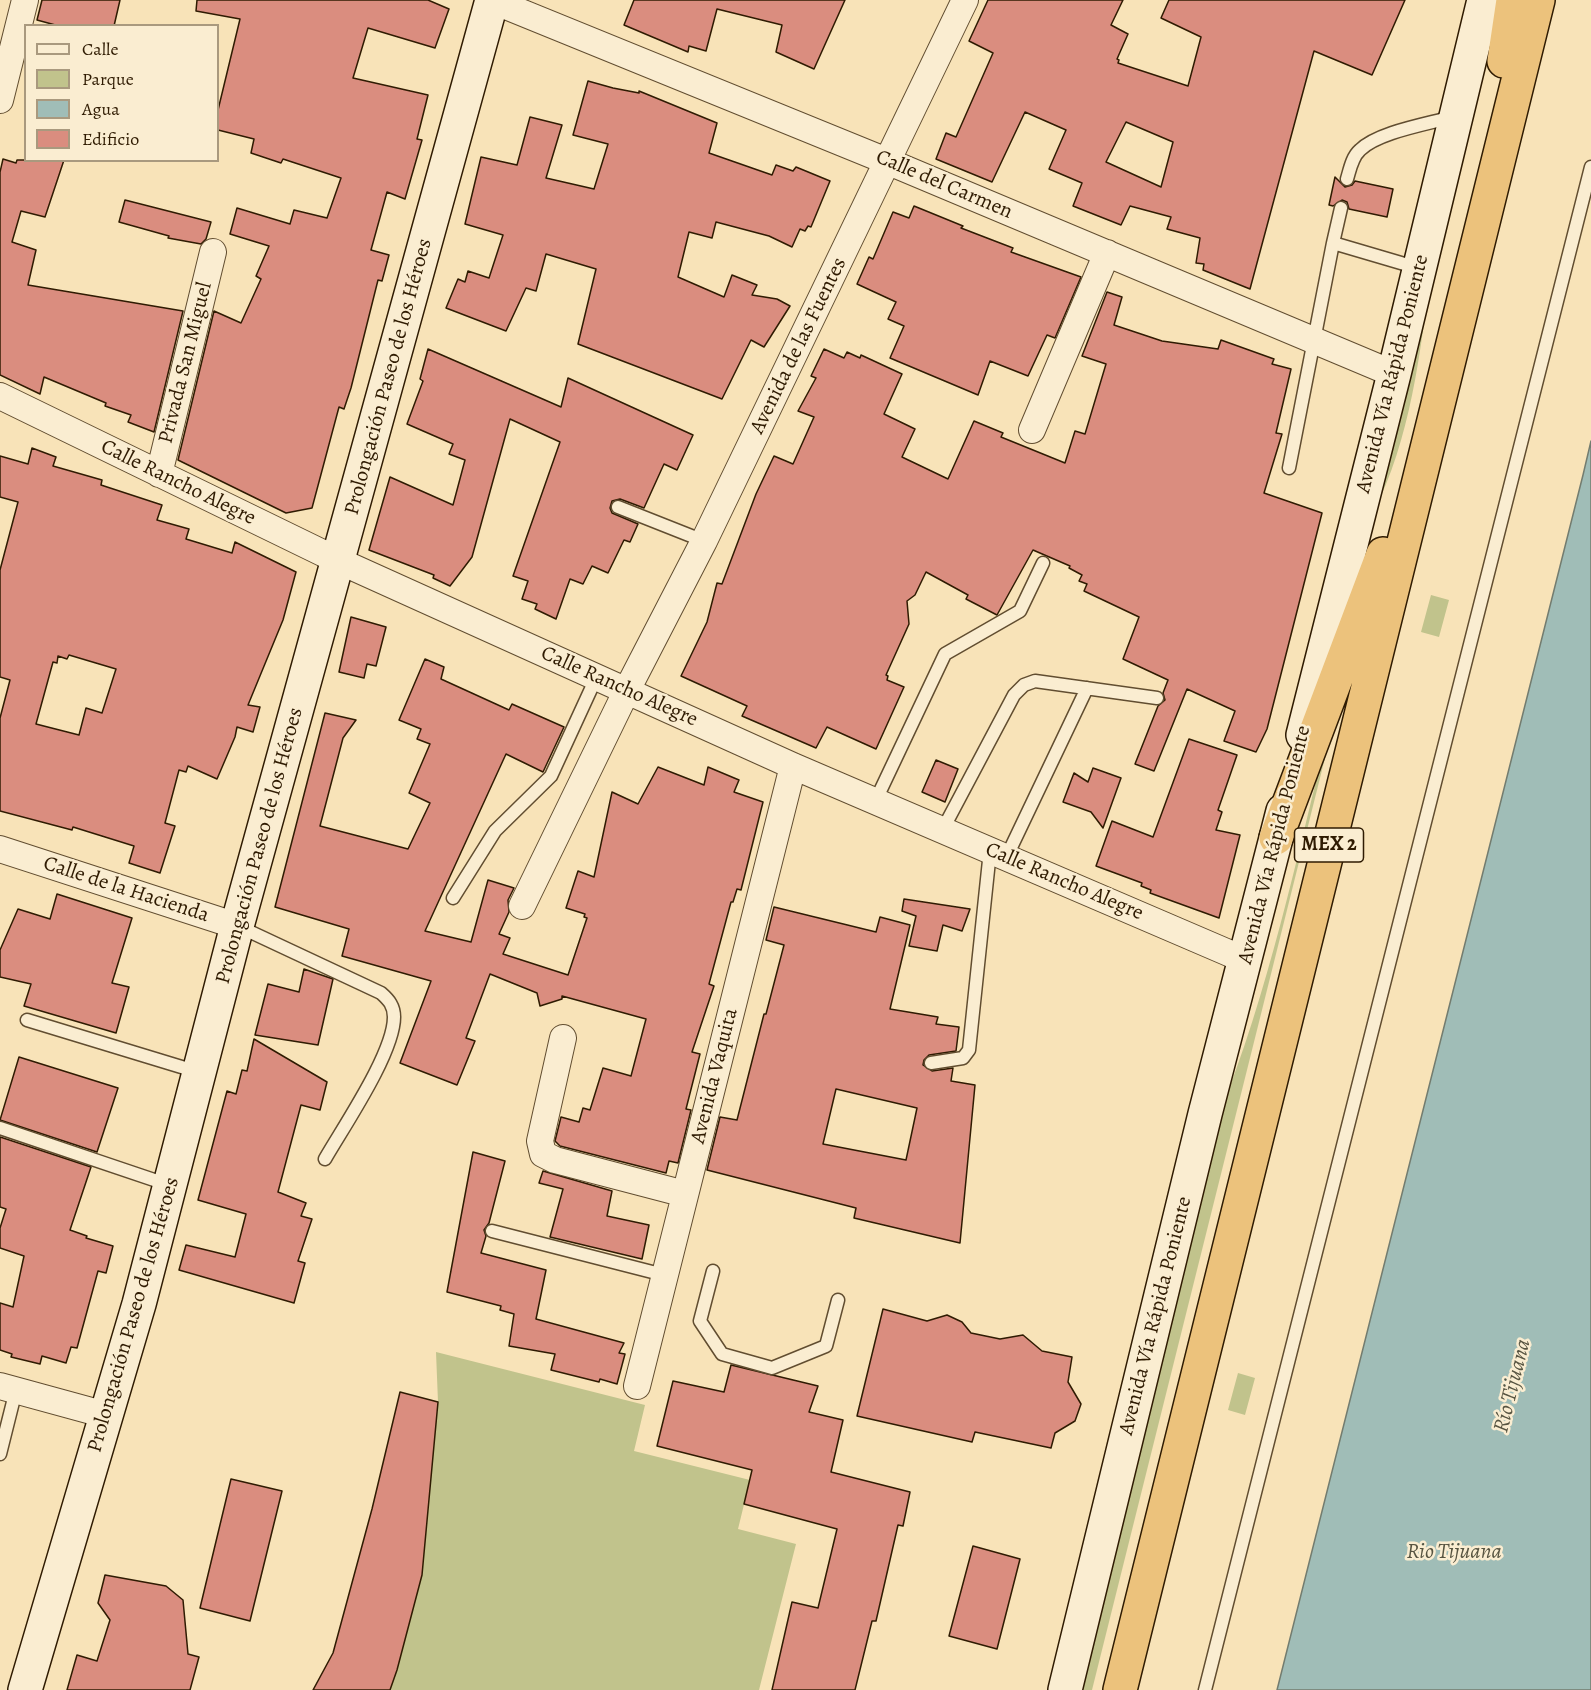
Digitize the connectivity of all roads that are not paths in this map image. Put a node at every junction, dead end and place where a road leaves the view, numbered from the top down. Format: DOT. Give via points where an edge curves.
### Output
graph roads {
  1 [pos="25,0"];
  2 [pos="491,0"];
  3 [pos="965,0"];
  4 [pos="1484,0"];
  5 [pos="1513,0"];
  6 [pos="1538,0"];
  7 [pos="0,100"];
  8 [pos="1456,116"];
  9 [pos="888,162"];
  10 [pos="1591,167"];
  11 [pos="1347,180"];
  12 [pos="1341,207"];
  13 [pos="1481,233"];
  14 [pos="1333,243"];
  15 [pos="213,252"];
  16 [pos="1107,253"];
  17 [pos="1419,268"];
  18 [pos="1315,341"];
  19 [pos="1394,374"];
  20 [pos="0,396"];
  21 [pos="1438,406"];
  22 [pos="1032,430"];
  23 [pos="1289,468"];
  24 [pos="159,474"];
  25 [pos="618,507"];
  26 [pos="704,541"];
  27 [pos="339,561"];
  28 [pos="1043,563"];
  29 [pos="597,676"];
  30 [pos="1087,688"];
  31 [pos="627,690"];
  32 [pos="1157,698"];
  33 [pos="793,766"];
  34 [pos="875,802"];
  35 [pos="944,829"];
  36 [pos="1276,838"];
  37 [pos="0,849"];
  38 [pos="998,854"];
  39 [pos="453,898"];
  40 [pos="522,906"];
  41 [pos="237,926"];
  42 [pos="1245,960"];
  43 [pos="27,1020"];
  44 [pos="563,1038"];
  45 [pos="931,1063"];
  46 [pos="199,1073"];
  47 [pos="0,1128"];
  48 [pos="325,1159"];
  49 [pos="170,1185"];
  50 [pos="685,1194"];
  51 [pos="492,1231"];
  52 [pos="713,1271"];
  53 [pos="664,1275"];
  54 [pos="838,1300"];
  55 [pos="637,1386"];
  56 [pos="8,1388"];
  57 [pos="106,1415"];
  58 [pos="0,1454"];
  59 [pos="25,1690"];
  60 [pos="1065,1690"];
  61 [pos="1120,1690"];
  62 [pos="1205,1690"];
  1 -- 7 [label="street"];
  2 -- 9 [label="street, Calle del Carmen"];
  2 -- 27 [label="street, Prolongación Paseo de los Héroes"];
  3 -- 9 [label="street, Avenida de las Fuentes"];
  4 -- 8 [label="street, Avenida Vía Rápida Poniente"];
  5 -- 13 [label="highway"];
  6 -- 13 [label="highway, MEX 2"];
  8 -- 11 [label="lane" via="1376,139 1360,150"];
  8 -- 17 [label="street, Avenida Vía Rápida Poniente"];
  9 -- 16 [label="street, Calle del Carmen"];
  9 -- 26 [label="street, Avenida de las Fuentes"];
  10 -- 62 [label="lane"];
  12 -- 14 [label="lane"];
  13 -- 21 [label="highway, MEX 2"];
  14 -- 17 [label="lane"];
  14 -- 18 [label="lane"];
  15 -- 24 [label="street, Privada San Miguel"];
  16 -- 18 [label="street, Calle del Carmen"];
  16 -- 22 [label="street"];
  17 -- 19 [label="street, Avenida Vía Rápida Poniente"];
  18 -- 19 [label="street, Calle del Carmen"];
  18 -- 23 [label="lane"];
  19 -- 36 [label="street, Avenida Vía Rápida Poniente"];
  20 -- 24 [label="street, Calle Rancho Alegre"];
  21 -- 36 [label="highway"];
  21 -- 61 [label="highway, MEX 2"];
  24 -- 27 [label="street, Calle Rancho Alegre"];
  25 -- 26 [label="lane"];
  26 -- 31 [label="street, Avenida de las Fuentes"];
  27 -- 29 [label="street, Calle Rancho Alegre"];
  27 -- 41 [label="street, Prolongación Paseo de los Héroes"];
  28 -- 34 [label="lane" via="1020,611 945,654"];
  29 -- 31 [label="street, Calle Rancho Alegre"];
  29 -- 39 [label="lane" via="550,776 495,831"];
  30 -- 32 [label="lane"];
  30 -- 35 [label="lane" via="1035,681 1024,685 1014,695"];
  30 -- 38 [label="lane"];
  31 -- 33 [label="street, Calle Rancho Alegre"];
  31 -- 40 [label="street, Avenida de las Fuentes"];
  33 -- 34 [label="street, Calle Rancho Alegre"];
  33 -- 50 [label="street, Avenida Vaquita"];
  34 -- 35 [label="street, Calle Rancho Alegre"];
  35 -- 38 [label="street, Calle Rancho Alegre"];
  36 -- 42 [label="street, Avenida Vía Rápida Poniente"];
  37 -- 41 [label="street, Calle de la Hacienda"];
  38 -- 42 [label="street, Calle Rancho Alegre"];
  38 -- 45 [label="lane" via="969,1050 963,1058"];
  41 -- 46 [label="street, Prolongación Paseo de los Héroes"];
  41 -- 48 [label="lane, Calle de la Hacienda" via="381,993 391,1003 392,1031 381,1060"];
  42 -- 60 [label="street, Avenida Vía Rápida Poniente"];
  43 -- 46 [label="lane"];
  44 -- 50 [label="street" via="540,1142 543,1154"];
  46 -- 49 [label="street, Prolongación Paseo de los Héroes"];
  47 -- 49 [label="lane"];
  49 -- 57 [label="street, Prolongación Paseo de los Héroes" via="145,1305"];
  50 -- 53 [label="street, Avenida Vaquita"];
  51 -- 53 [label="lane"];
  52 -- 54 [label="lane" via="700,1321 722,1353 772,1368 826,1346"];
  53 -- 55 [label="street, Avenida Vaquita"];
  56 -- 57 [label="street"];
  56 -- 58 [label="lane"];
  57 -- 59 [label="street, Prolongación Paseo de los Héroes"];
}
